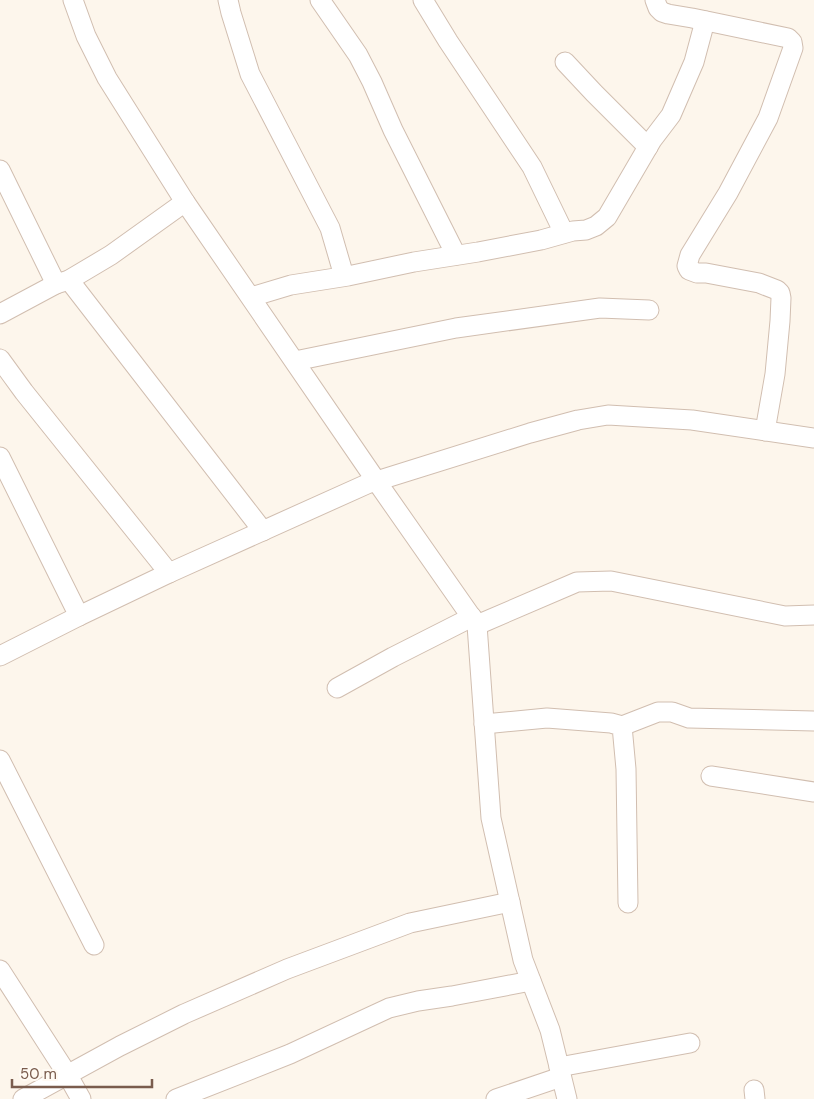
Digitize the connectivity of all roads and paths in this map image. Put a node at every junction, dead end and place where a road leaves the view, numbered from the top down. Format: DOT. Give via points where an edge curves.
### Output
graph roads {
  1 [pos="73,0"];
  2 [pos="228,0"];
  3 [pos="320,0"];
  4 [pos="423,0"];
  5 [pos="655,0"];
  6 [pos="705,21"];
  7 [pos="565,62"];
  8 [pos="648,147"];
  9 [pos="0,170"];
  10 [pos="185,202"];
  11 [pos="564,233"];
  12 [pos="456,255"];
  13 [pos="344,276"];
  14 [pos="63,282"];
  15 [pos="251,297"];
  16 [pos="649,310"];
  17 [pos="0,314"];
  18 [pos="0,359"];
  19 [pos="295,361"];
  20 [pos="765,431"];
  21 [pos="814,438"];
  22 [pos="0,457"];
  23 [pos="377,482"];
  24 [pos="263,531"];
  25 [pos="169,573"];
  26 [pos="814,615"];
  27 [pos="79,616"];
  28 [pos="475,621"];
  29 [pos="0,656"];
  30 [pos="337,688"];
  31 [pos="814,721"];
  32 [pos="484,724"];
  33 [pos="622,726"];
  34 [pos="0,760"];
  35 [pos="710,776"];
  36 [pos="814,792"];
  37 [pos="510,902"];
  38 [pos="628,903"];
  39 [pos="94,945"];
  40 [pos="0,970"];
  41 [pos="531,981"];
  42 [pos="690,1043"];
  43 [pos="560,1072"];
  44 [pos="67,1074"];
  45 [pos="23,1099"];
  46 [pos="81,1099"];
  47 [pos="176,1099"];
  48 [pos="496,1099"];
  49 [pos="567,1099"];
  1 -- 10 [label="street" via="107,78"];
  2 -- 13 [label="street" via="250,74 330,228"];
  3 -- 12 [label="street" via="358,55"];
  4 -- 11 [label="street" via="532,167"];
  5 -- 6 [label="street" via="662,12"];
  6 -- 8 [label="street" via="694,62 671,115"];
  6 -- 20 [label="street" via="788,38 793,48 768,118 690,255 687,266 692,272 759,283 780,293 775,374"];
  7 -- 8 [label="street"];
  8 -- 11 [label="street" via="607,217 586,230"];
  9 -- 14 [label="street"];
  10 -- 14 [label="street" via="111,255"];
  10 -- 15 [label="street"];
  11 -- 12 [label="street"];
  12 -- 13 [label="street"];
  13 -- 15 [label="street" via="291,285"];
  14 -- 17 [label="street"];
  14 -- 24 [label="street"];
  15 -- 19 [label="street"];
  16 -- 19 [label="street" via="600,308 466,327"];
  18 -- 25 [label="street"];
  19 -- 23 [label="street"];
  20 -- 21 [label="street"];
  20 -- 23 [label="street" via="692,420 608,414 530,433"];
  22 -- 27 [label="street"];
  23 -- 24 [label="street"];
  23 -- 28 [label="street"];
  24 -- 25 [label="street"];
  25 -- 27 [label="street"];
  26 -- 28 [label="street" via="785,616 611,581 577,582"];
  27 -- 29 [label="street"];
  28 -- 30 [label="street" via="393,658"];
  28 -- 32 [label="street"];
  31 -- 33 [label="street" via="689,718 672,712 658,712"];
  32 -- 33 [label="street" via="547,718"];
  32 -- 37 [label="street" via="491,818"];
  33 -- 38 [label="street" via="626,769"];
  34 -- 39 [label="street"];
  35 -- 36 [label="street"];
  37 -- 41 [label="street"];
  37 -- 44 [label="street" via="410,923 287,969 184,1014"];
  40 -- 44 [label="street"];
  41 -- 43 [label="street" via="550,1030"];
  41 -- 47 [label="street" via="389,1008 290,1054"];
  42 -- 43 [label="street"];
  43 -- 48 [label="street"];
  43 -- 49 [label="street"];
  44 -- 45 [label="street"];
  44 -- 46 [label="street"];
}
